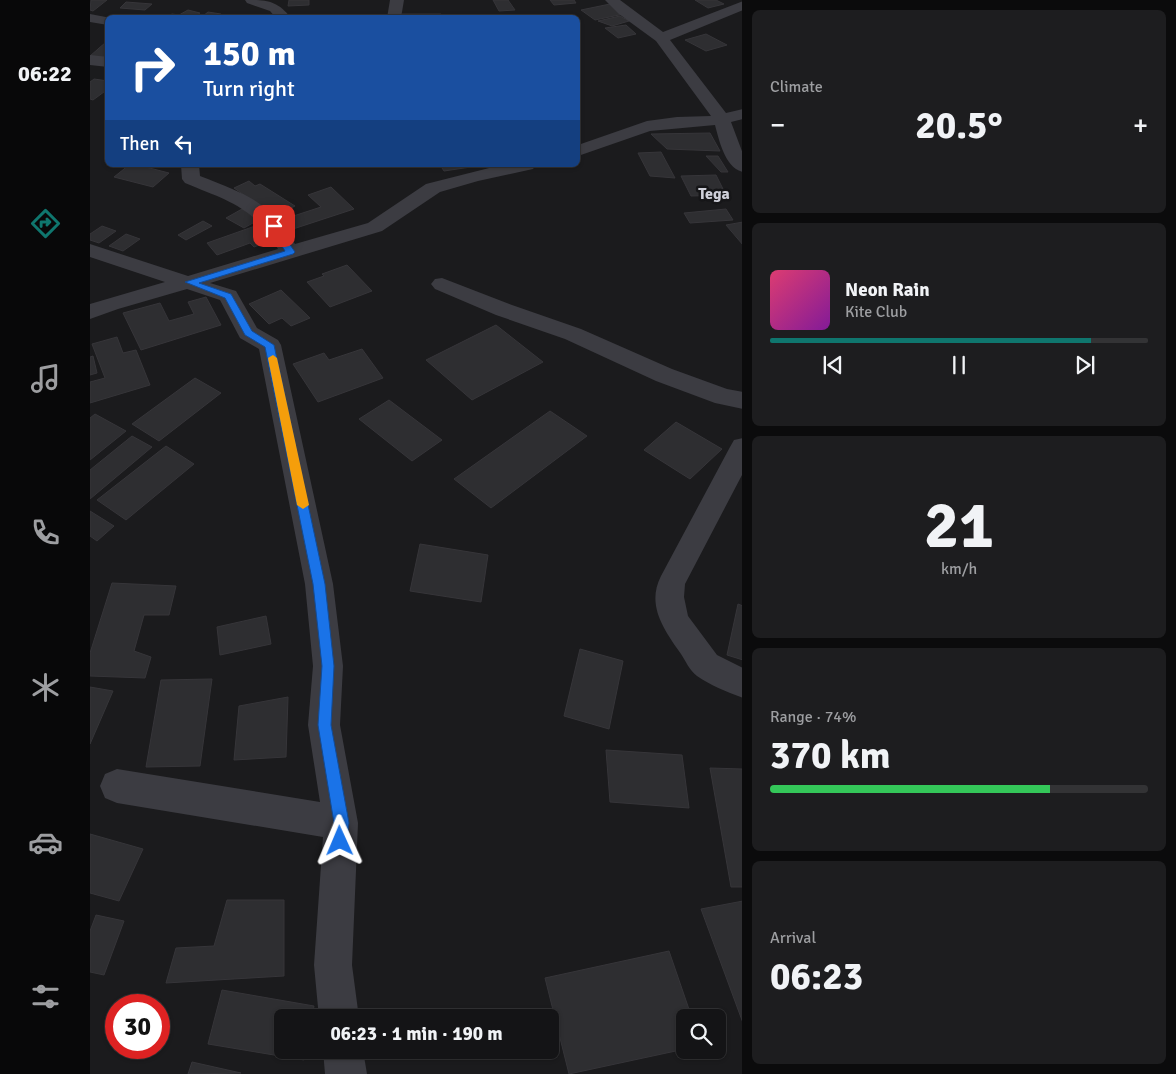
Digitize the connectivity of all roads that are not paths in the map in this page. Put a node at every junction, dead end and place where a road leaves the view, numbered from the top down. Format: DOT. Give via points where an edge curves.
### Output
graph roads {
  1 [pos="252,0"];
  2 [pos="396,0"];
  3 [pos="612,0"];
  4 [pos="742,6"];
  5 [pos="281,15"];
  6 [pos="394,15"];
  7 [pos="90,18"];
  8 [pos="105,20"];
  9 [pos="661,38"];
  10 [pos="90,60"];
  11 [pos="105,62"];
  12 [pos="742,114"];
  13 [pos="721,118"];
  14 [pos="580,148"];
  15 [pos="190,167"];
  16 [pos="517,167"];
  17 [pos="742,168"];
  18 [pos="90,250"];
  19 [pos="290,252"];
  20 [pos="190,282"];
  21 [pos="442,284"];
  22 [pos="90,312"];
  23 [pos="742,402"];
  24 [pos="742,447"];
  25 [pos="742,684"];
  26 [pos="117,786"];
  27 [pos="341,823"];
  28 [pos="338,1009"];
  29 [pos="344,1059"];
  30 [pos="346,1074"];
  1 -- 5 [label="street" via="275,8"];
  2 -- 6 [label="street"];
  3 -- 9 [label="street"];
  4 -- 9 [label="street"];
  7 -- 8 [label="street"];
  9 -- 13 [label="street"];
  10 -- 11 [label="street"];
  12 -- 13 [label="street"];
  13 -- 14 [label="street" via="647,126"];
  13 -- 17 [label="street" via="731,151"];
  15 -- 19 [label="street" via="191,180 257,209 274,226"];
  16 -- 19 [label="street" via="433,188 375,227"];
  18 -- 20 [label="street"];
  19 -- 20 [label="street"];
  20 -- 22 [label="street"];
  20 -- 27 [label="street" via="228,296 248,333 270,345 319,584 328,666 324,725"];
  21 -- 23 [label="street" via="573,334 664,375"];
  24 -- 25 [label="street" via="671,584 669,597 674,620 706,665"];
  26 -- 27 [label="street"];
  27 -- 28 [label="street" via="333,965"];
  29 -- 30 [label="street"];
}
